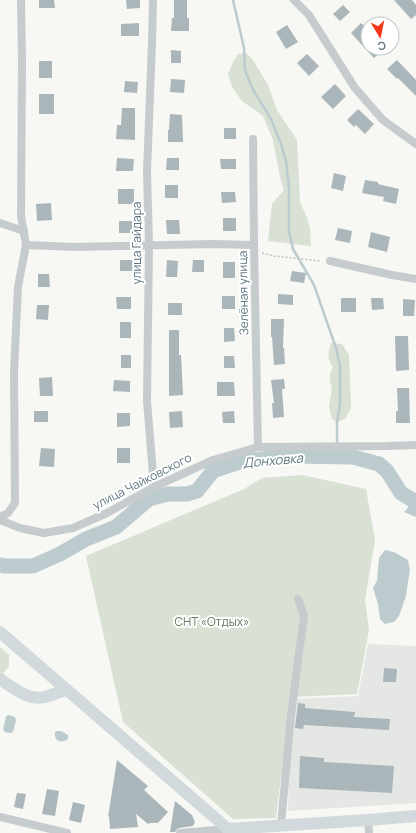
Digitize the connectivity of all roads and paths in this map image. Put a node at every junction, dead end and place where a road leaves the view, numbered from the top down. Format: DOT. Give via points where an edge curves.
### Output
graph roads {
  1 [pos="21,0"];
  2 [pos="153,0"];
  3 [pos="294,0"];
  4 [pos="253,139"];
  5 [pos="416,144"];
  6 [pos="0,223"];
  7 [pos="24,231"];
  8 [pos="26,245"];
  9 [pos="149,246"];
  10 [pos="254,248"];
  11 [pos="330,261"];
  12 [pos="416,279"];
  13 [pos="416,445"];
  14 [pos="258,447"];
  15 [pos="154,487"];
  16 [pos="0,517"];
  17 [pos="0,520"];
  18 [pos="298,599"];
  19 [pos="0,632"];
  20 [pos="0,679"];
  21 [pos="66,690"];
  22 [pos="416,816"];
  23 [pos="0,817"];
  24 [pos="368,820"];
  25 [pos="274,828"];
  26 [pos="228,829"];
  27 [pos="67,833"];
  28 [pos="180,833"];
  29 [pos="369,833"];
  1 -- 7 [label="street" via="21,216"];
  2 -- 9 [label="street, улица Гайдара" via="147,172"];
  3 -- 5 [label="street" via="309,15 355,88 383,120"];
  4 -- 10 [label="street, Зелёная улица"];
  6 -- 7 [label="street"];
  7 -- 8 [label="street"];
  8 -- 9 [label="street"];
  8 -- 16 [label="street" via="18,287 14,372 15,503 8,513"];
  9 -- 10 [label="street" via="213,244"];
  9 -- 15 [label="street, улица Гайдара" via="147,401"];
  10 -- 11 [label="path" via="274,256"];
  10 -- 14 [label="street, Зелёная улица"];
  11 -- 12 [label="street"];
  13 -- 14 [label="street, улица Чайковского"];
  14 -- 15 [label="street, улица Чайковского" via="213,460"];
  15 -- 17 [label="street, улица Чайковского" via="73,528 44,533 20,528"];
  18 -- 25 [label="street" via="304,616"];
  19 -- 21 [label="street"];
  20 -- 21 [label="street" via="31,697 44,697"];
  21 -- 26 [label="street"];
  22 -- 24 [label="street"];
  23 -- 27 [label="street"];
  24 -- 25 [label="street"];
  24 -- 29 [label="street"];
  25 -- 26 [label="street"];
  26 -- 28 [label="street"];
}
